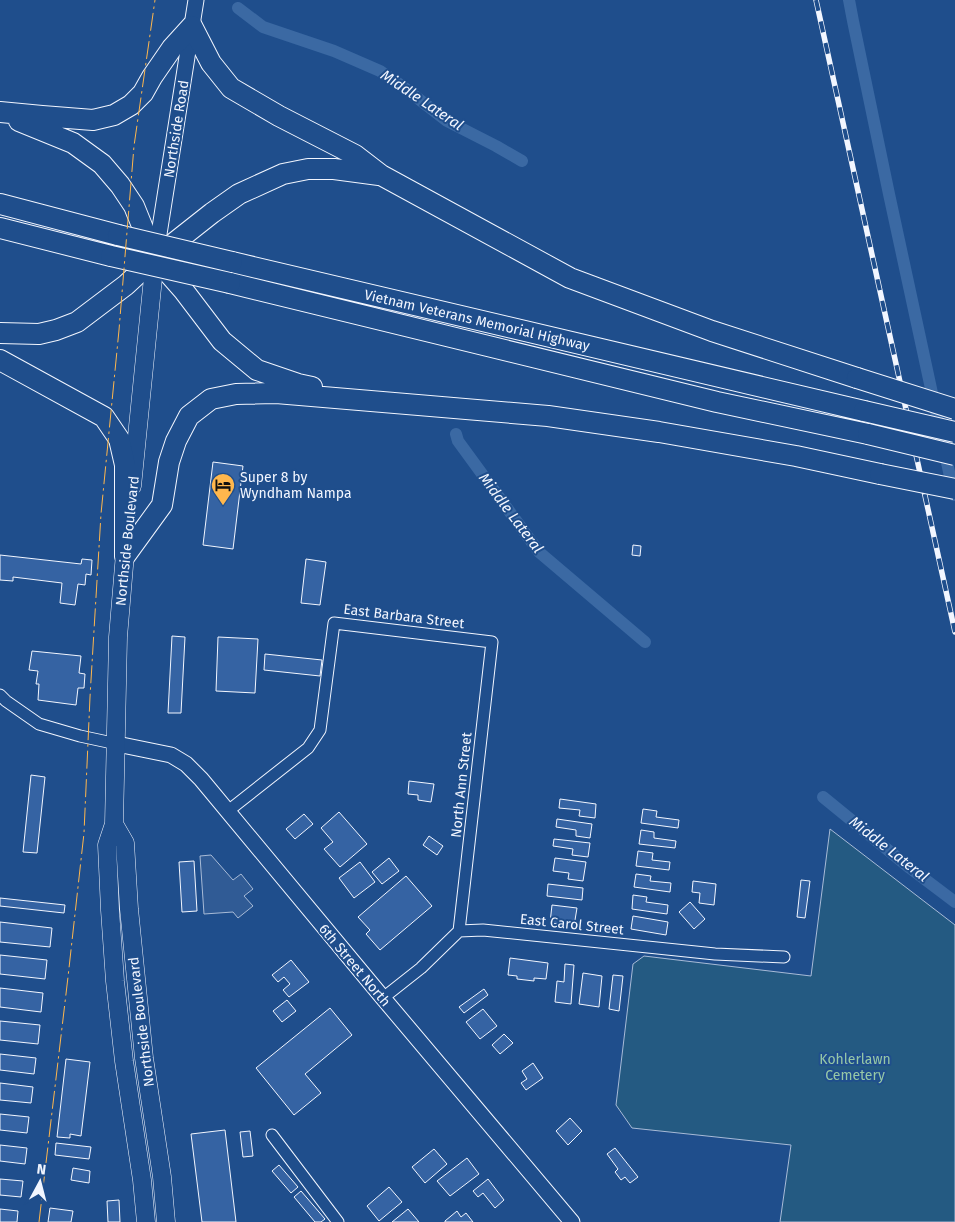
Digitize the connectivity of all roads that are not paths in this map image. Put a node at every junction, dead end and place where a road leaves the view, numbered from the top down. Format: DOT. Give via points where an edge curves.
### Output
graph roads {
  1 [pos="196,0"];
  2 [pos="192,26"];
  3 [pos="0,113"];
  4 [pos="381,175"];
  5 [pos="0,204"];
  6 [pos="0,228"];
  7 [pos="155,258"];
  8 [pos="0,333"];
  9 [pos="0,360"];
  10 [pos="378,402"];
  11 [pos="955,409"];
  12 [pos="955,432"];
  13 [pos="955,455"];
  14 [pos="955,489"];
  15 [pos="125,556"];
  16 [pos="492,642"];
  17 [pos="0,695"];
  18 [pos="116,744"];
  19 [pos="228,811"];
  20 [pos="114,824"];
  21 [pos="459,931"];
  22 [pos="784,957"];
  23 [pos="383,998"];
  24 [pos="272,1135"];
  25 [pos="146,1222"];
  26 [pos="166,1222"];
  27 [pos="338,1222"];
  28 [pos="572,1222"];
  1 -- 2 [label="street, Northside Road"];
  2 -- 3 [label="highway" via="172,48 143,93 114,115 93,120"];
  2 -- 4 [label="highway" via="212,63 231,88 355,155"];
  2 -- 7 [label="street, Northside Road"];
  3 -- 7 [label="highway" via="73,143 102,164 134,206"];
  4 -- 7 [label="highway" via="334,169 308,169 284,174 239,194"];
  4 -- 11 [label="highway, bridge" via="570,278 712,331"];
  5 -- 12 [label="highway, Vietnam Veterans Memorial Highway, bridge" via="118,235"];
  6 -- 13 [label="highway, Vietnam Veterans Memorial Highway, bridge" via="716,402"];
  7 -- 8 [label="highway" via="77,322 39,334"];
  7 -- 10 [label="highway" via="222,341 257,370 298,384"];
  7 -- 15 [label="main road, Northside Boulevard"];
  9 -- 15 [label="highway" via="104,417 119,440 124,464"];
  10 -- 14 [label="highway, bridge" via="548,416 659,432"];
  10 -- 15 [label="highway" via="276,393 236,394 212,400 189,416 169,462 162,504"];
  15 -- 18 [label="main road, Northside Boulevard" via="118,637"];
  16 -- 19 [label="street, East Barbara Street" via="334,623 320,730 308,748"];
  16 -- 21 [label="street, North Ann Street"];
  17 -- 18 [label="street" via="39,724"];
  18 -- 19 [label="street, 6th Street North" via="171,754 186,764"];
  18 -- 20 [label="main road, Northside Boulevard"];
  19 -- 23 [label="street, 6th Street North"];
  20 -- 25 [label="main road, Northside Boulevard" via="107,845 115,981"];
  20 -- 26 [label="main road, Northside Boulevard" via="125,843 128,909 144,1058"];
  21 -- 22 [label="street, East Carol Street" via="483,930 715,954"];
  21 -- 23 [label="street" via="421,968"];
  23 -- 28 [label="street, 6th Street North"];
  24 -- 27 [label="street"];
}
